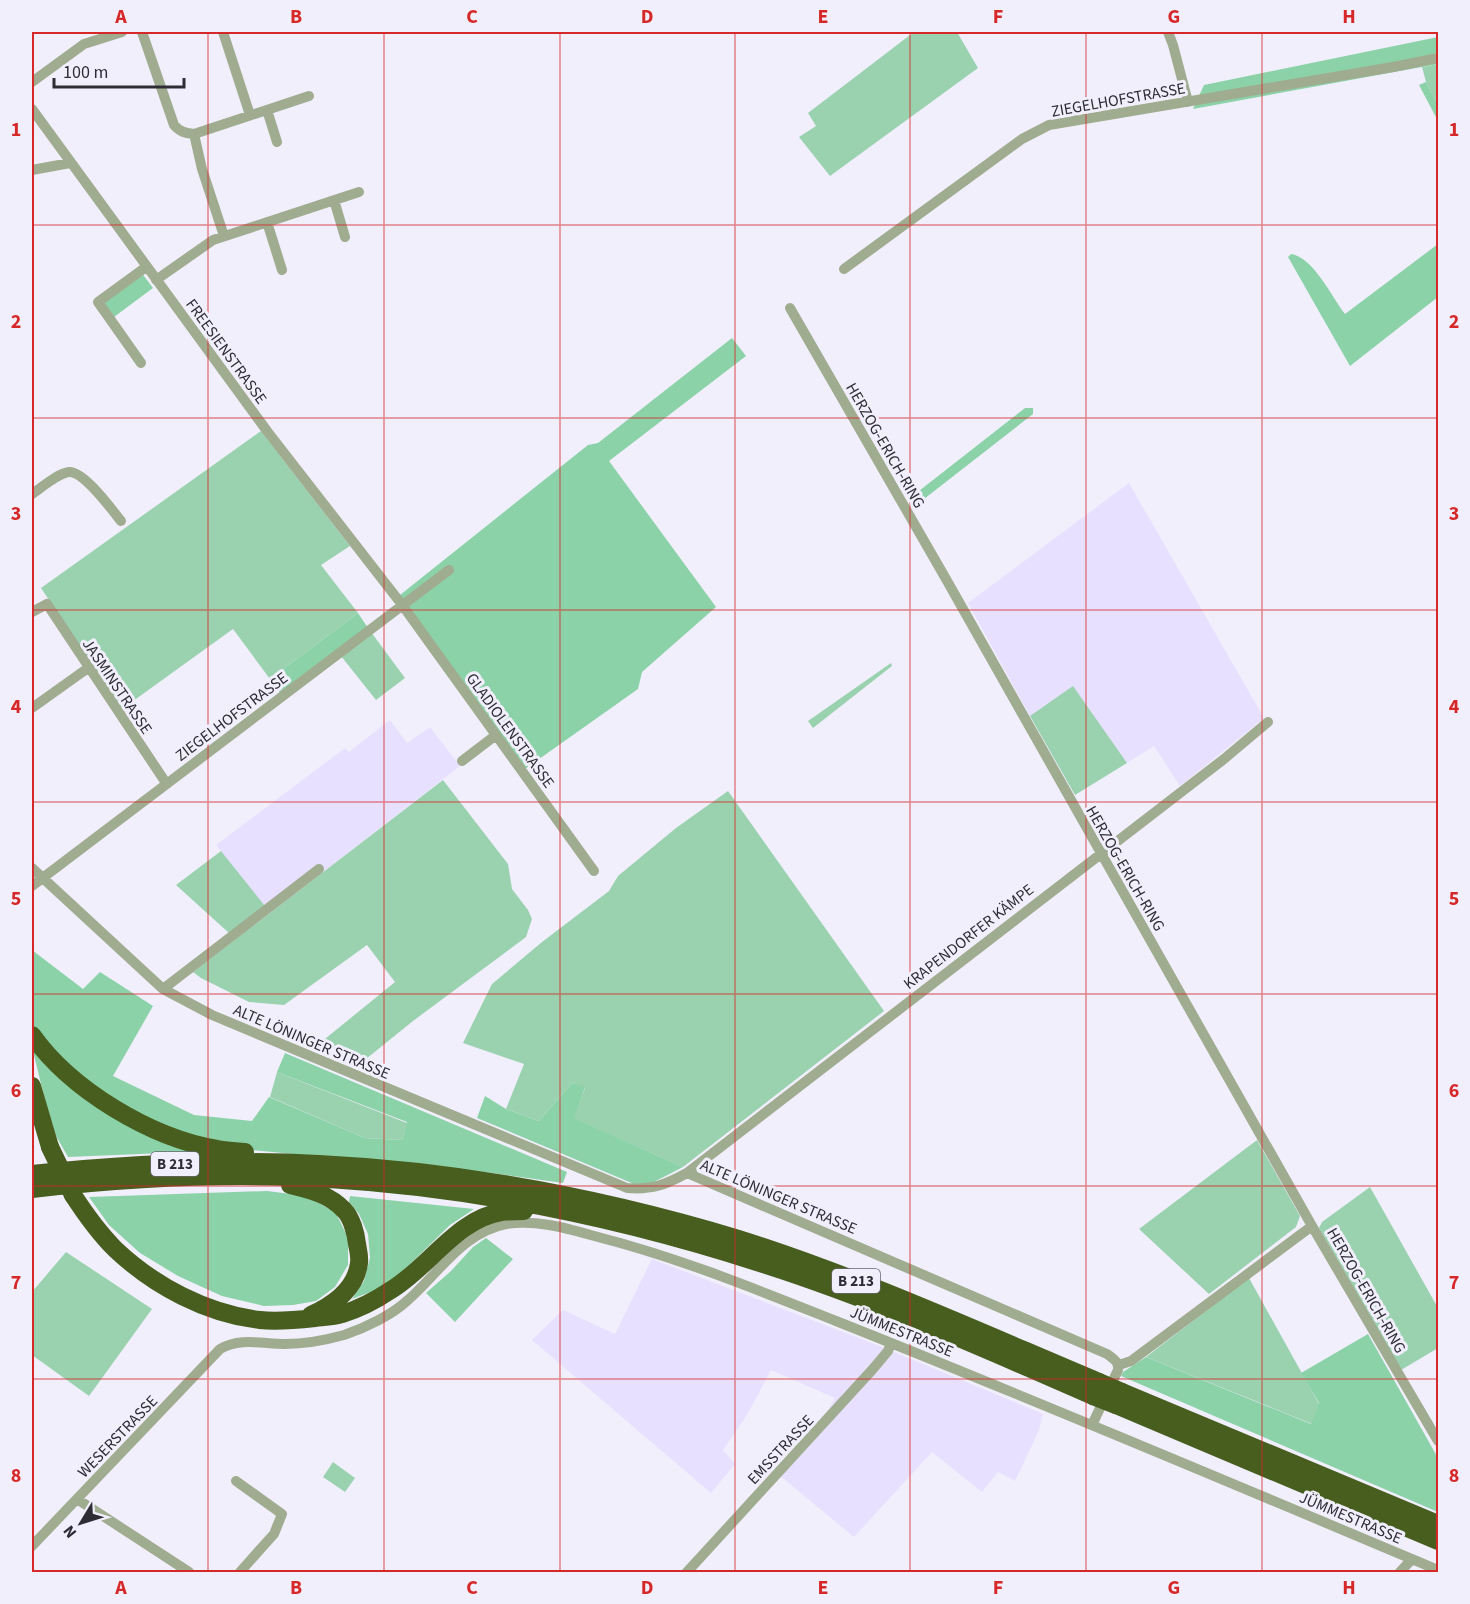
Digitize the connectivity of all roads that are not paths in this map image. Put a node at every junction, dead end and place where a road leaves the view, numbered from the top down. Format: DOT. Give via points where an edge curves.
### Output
graph roads {
  1 [pos="122,32"];
  2 [pos="142,32"];
  3 [pos="224,32"];
  4 [pos="1168,32"];
  5 [pos="1438,58"];
  6 [pos="32,82"];
  7 [pos="309,96"];
  8 [pos="1188,102"];
  9 [pos="32,110"];
  10 [pos="267,110"];
  11 [pos="250,116"];
  12 [pos="194,134"];
  13 [pos="278,142"];
  14 [pos="70,164"];
  15 [pos="32,170"];
  16 [pos="359,192"];
  17 [pos="333,200"];
  18 [pos="267,222"];
  19 [pos="224,236"];
  20 [pos="345,237"];
  21 [pos="146,267"];
  22 [pos="844,269"];
  23 [pos="282,270"];
  24 [pos="156,280"];
  25 [pos="790,308"];
  26 [pos="141,363"];
  27 [pos="32,494"];
  28 [pos="121,521"];
  29 [pos="449,570"];
  30 [pos="403,606"];
  31 [pos="32,612"];
  32 [pos="88,668"];
  33 [pos="32,708"];
  34 [pos="1268,723"];
  35 [pos="496,735"];
  36 [pos="462,761"];
  37 [pos="166,783"];
  38 [pos="1100,853"];
  39 [pos="32,868"];
  40 [pos="319,869"];
  41 [pos="594,872"];
  42 [pos="42,878"];
  43 [pos="32,886"];
  44 [pos="163,989"];
  45 [pos="32,1035"];
  46 [pos="32,1086"];
  47 [pos="319,1164"];
  48 [pos="687,1173"];
  49 [pos="32,1174"];
  50 [pos="241,1176"];
  51 [pos="32,1189"];
  52 [pos="1312,1226"];
  53 [pos="647,1230"];
  54 [pos="298,1320"];
  55 [pos="891,1343"];
  56 [pos="225,1346"];
  57 [pos="1119,1365"];
  58 [pos="1096,1389"];
  59 [pos="1119,1398"];
  60 [pos="1092,1425"];
  61 [pos="1438,1441"];
  62 [pos="236,1481"];
  63 [pos="77,1499"];
  64 [pos="1438,1524"];
  65 [pos="1438,1541"];
  66 [pos="32,1546"];
  67 [pos="1412,1559"];
  68 [pos="1438,1570"];
  69 [pos="189,1572"];
  70 [pos="240,1572"];
  71 [pos="687,1572"];
  72 [pos="1400,1572"];
  1 -- 6 [label="street" via="84,44"];
  2 -- 12 [label="street" via="174,125"];
  3 -- 11 [label="street"];
  4 -- 8 [label="street"];
  5 -- 8 [label="street, ZIEGELHOFSTRASSE"];
  7 -- 10 [label="street"];
  8 -- 22 [label="street, ZIEGELHOFSTRASSE" via="1049,125 1022,139"];
  9 -- 14 [label="street, FREESIENSTRASSE"];
  10 -- 11 [label="street"];
  10 -- 13 [label="street"];
  11 -- 12 [label="street"];
  12 -- 19 [label="street"];
  14 -- 15 [label="street"];
  14 -- 21 [label="street, FREESIENSTRASSE"];
  16 -- 17 [label="street"];
  17 -- 18 [label="street"];
  17 -- 20 [label="street"];
  18 -- 19 [label="street"];
  18 -- 23 [label="street"];
  19 -- 24 [label="street"];
  21 -- 24 [label="street, FREESIENSTRASSE"];
  21 -- 26 [label="street" via="98,302"];
  24 -- 30 [label="street, FREESIENSTRASSE"];
  25 -- 38 [label="street, HERZOG-ERICH-RING"];
  27 -- 28 [label="street" via="60,475 76,473"];
  29 -- 30 [label="street, ZIEGELHOFSTRASSE"];
  30 -- 35 [label="street, GLADIOLENSTRASSE"];
  30 -- 37 [label="street, ZIEGELHOFSTRASSE"];
  31 -- 32 [label="street, JASMINSTRASSE" via="47,604"];
  32 -- 33 [label="street"];
  32 -- 37 [label="street, JASMINSTRASSE"];
  34 -- 38 [label="street, KRAPENDORFER KÄMPE"];
  35 -- 36 [label="street"];
  35 -- 41 [label="street, GLADIOLENSTRASSE"];
  37 -- 42 [label="street, ZIEGELHOFSTRASSE"];
  38 -- 48 [label="street, KRAPENDORFER KÄMPE"];
  38 -- 52 [label="street, HERZOG-ERICH-RING"];
  39 -- 42 [label="street, ALTE LÖNINGER STRASSE"];
  40 -- 44 [label="street"];
  42 -- 43 [label="street, ZIEGELHOFSTRASSE"];
  42 -- 44 [label="street, ALTE LÖNINGER STRASSE"];
  44 -- 48 [label="street, ALTE LÖNINGER STRASSE" via="212,1015 627,1188 659,1187"];
  45 -- 47 [label="highway" via="74,1081 120,1113 142,1123 218,1150 307,1156"];
  46 -- 54 [label="highway, B 213, bridge" via="50,1147 73,1196 115,1249 171,1290 207,1306 262,1320"];
  47 -- 49 [label="highway, B 213" via="153,1164"];
  47 -- 58 [label="highway, B 213" via="496,1183 574,1197 739,1240 920,1307"];
  48 -- 57 [label="street, ALTE LÖNINGER STRASSE" via="1107,1354"];
  50 -- 51 [label="highway, B 213" via="80,1183"];
  50 -- 53 [label="highway, B 213" via="416,1187 566,1211"];
  50 -- 54 [label="highway" via="253,1183 319,1192 345,1211 356,1234 360,1262 354,1281 342,1297"];
  52 -- 57 [label="street" via="1131,1362"];
  52 -- 61 [label="street, HERZOG-ERICH-RING"];
  53 -- 54 [label="highway, B 213" via="637,1233 564,1216 500,1212 472,1222 412,1275 366,1304 340,1315"];
  53 -- 58 [label="highway, B 213" via="842,1291"];
  55 -- 56 [label="street, JÜMMESTRASSE" via="658,1254 562,1228 519,1223 488,1229 471,1239 406,1302 372,1323 343,1335 313,1341 239,1342"];
  55 -- 60 [label="street, JÜMMESTRASSE"];
  55 -- 71 [label="street, EMSSTRASSE" via="872,1370"];
  56 -- 63 [label="street, WESERSTRASSE"];
  57 -- 60 [label="street"];
  58 -- 59 [label="highway, B 213, bridge"];
  59 -- 64 [label="highway, B 213"];
  59 -- 65 [label="highway, B 213"];
  60 -- 67 [label="street, JÜMMESTRASSE"];
  62 -- 70 [label="street" via="282,1514 274,1534"];
  63 -- 66 [label="street, WESERSTRASSE"];
  63 -- 69 [label="street"];
  67 -- 68 [label="street, JÜMMESTRASSE"];
  67 -- 72 [label="street"];
}
